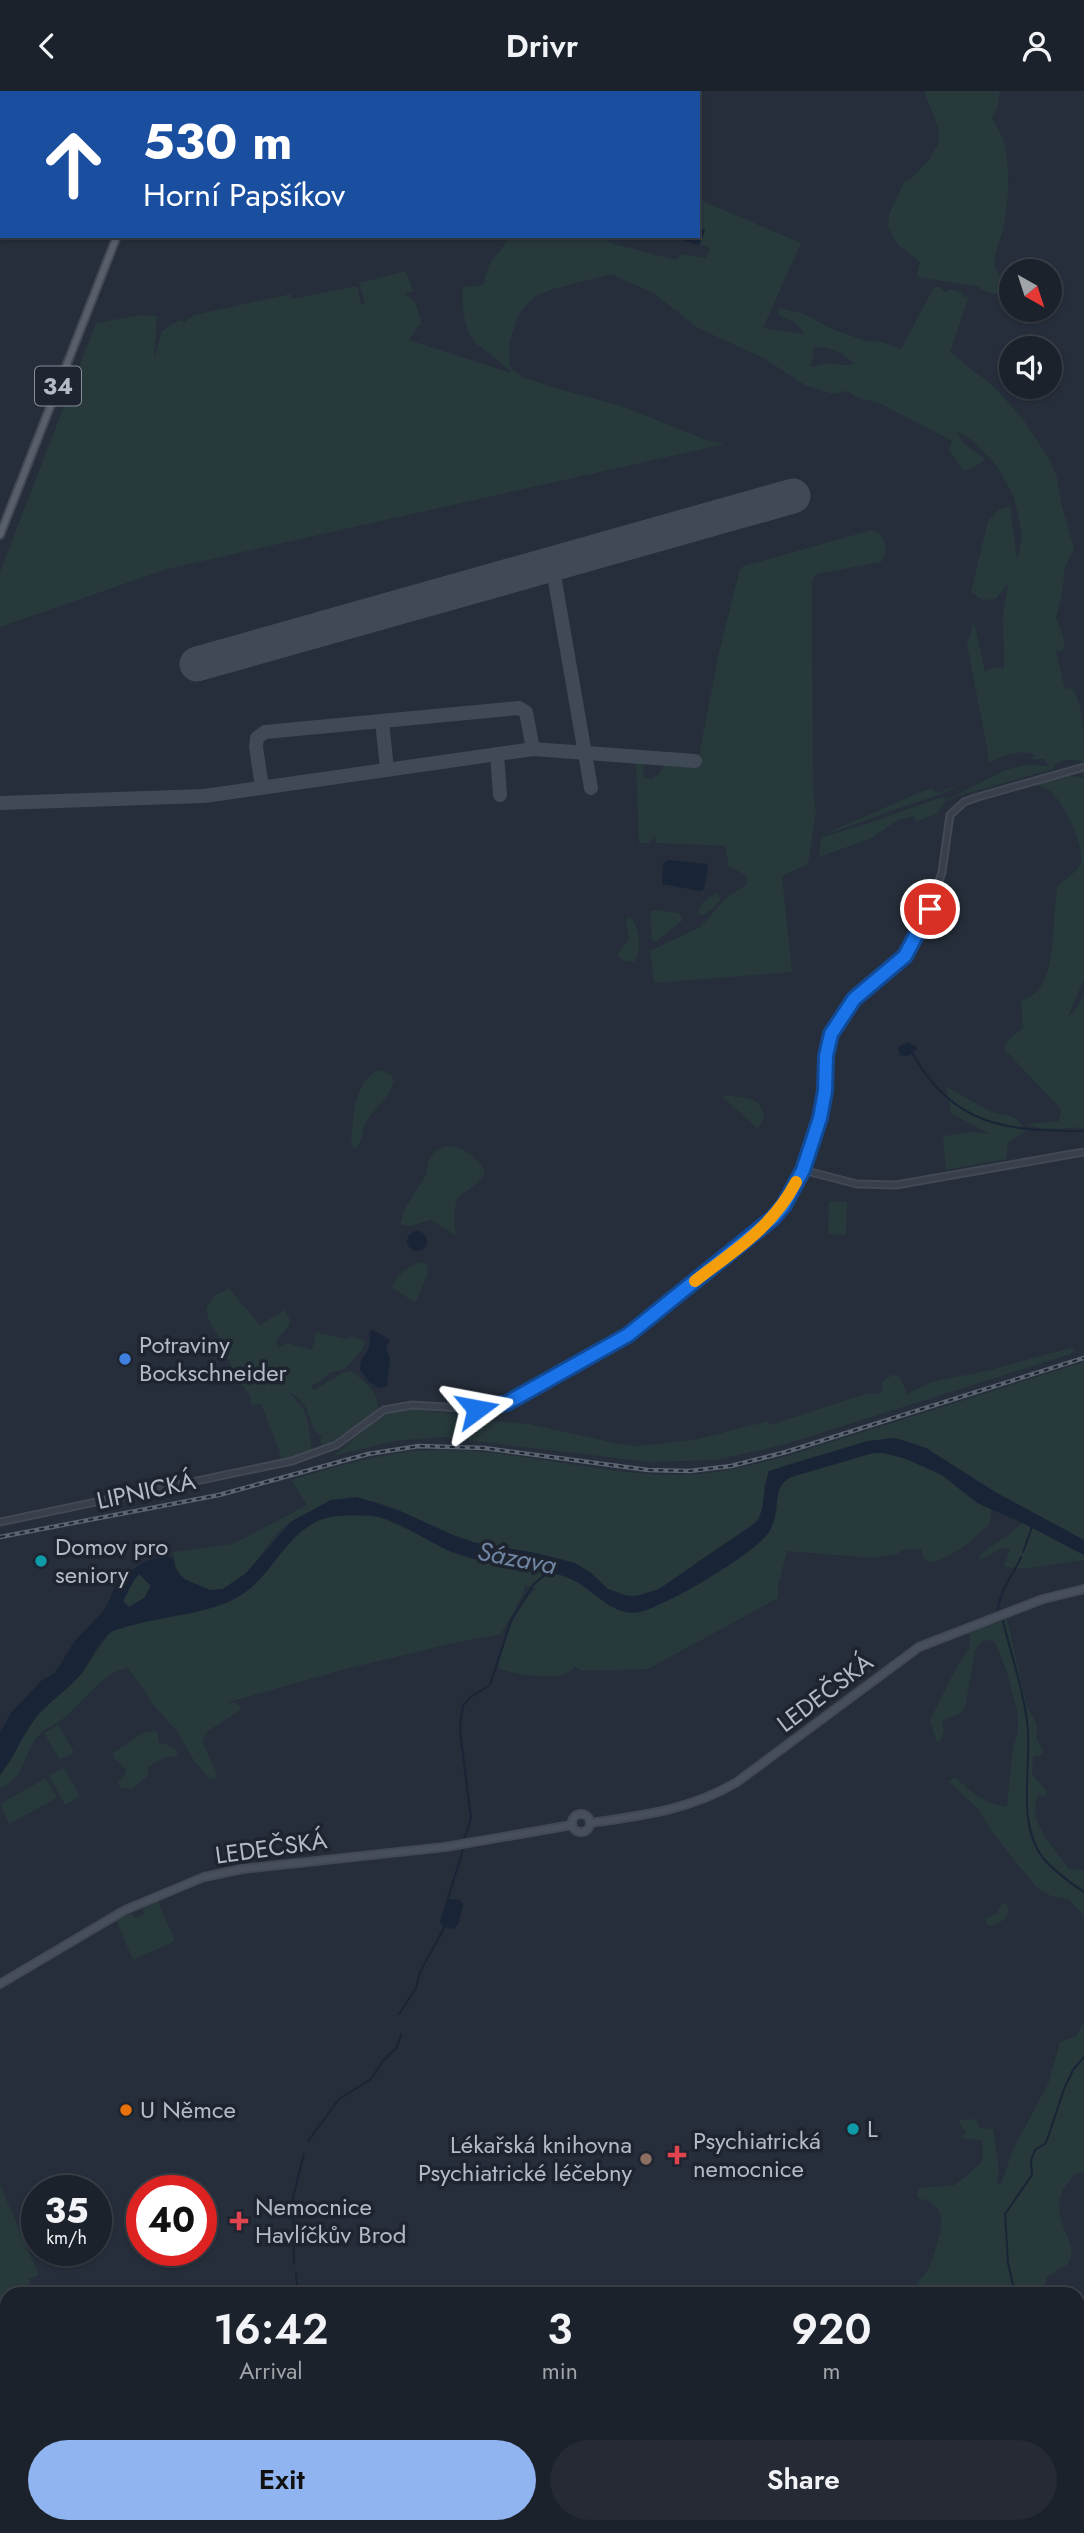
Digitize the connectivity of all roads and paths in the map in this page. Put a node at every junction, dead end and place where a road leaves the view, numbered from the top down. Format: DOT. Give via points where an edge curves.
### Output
graph roads {
  1 [pos="116,238"];
  2 [pos="0,535"];
  3 [pos="1084,767"];
  4 [pos="1084,1152"];
  5 [pos="803,1170"];
  6 [pos="0,1522"];
  7 [pos="1084,1588"];
  8 [pos="591,1823"];
  9 [pos="572,1825"];
  10 [pos="0,1984"];
  1 -- 2 [label="main road, 34"];
  3 -- 5 [label="street, LIPNICKÁ" via="978,797 953,810 930,909 905,956 854,999 831,1034 820,1118"];
  4 -- 5 [label="street" via="896,1185 866,1185"];
  5 -- 6 [label="street, LIPNICKÁ" via="773,1218 628,1335 507,1403 477,1409 412,1405 384,1410 336,1445 292,1461"];
  7 -- 8 [label="main road, LEDEČSKÁ" via="919,1647 718,1794 690,1805"];
  8 -- 9 [label="main road, LEDEČSKÁ" via="583,1833"];
  8 -- 9 [label="main road, LEDEČSKÁ" via="580,1814"];
  9 -- 10 [label="main road, LEDEČSKÁ" via="445,1847 204,1877 125,1910"];
}
